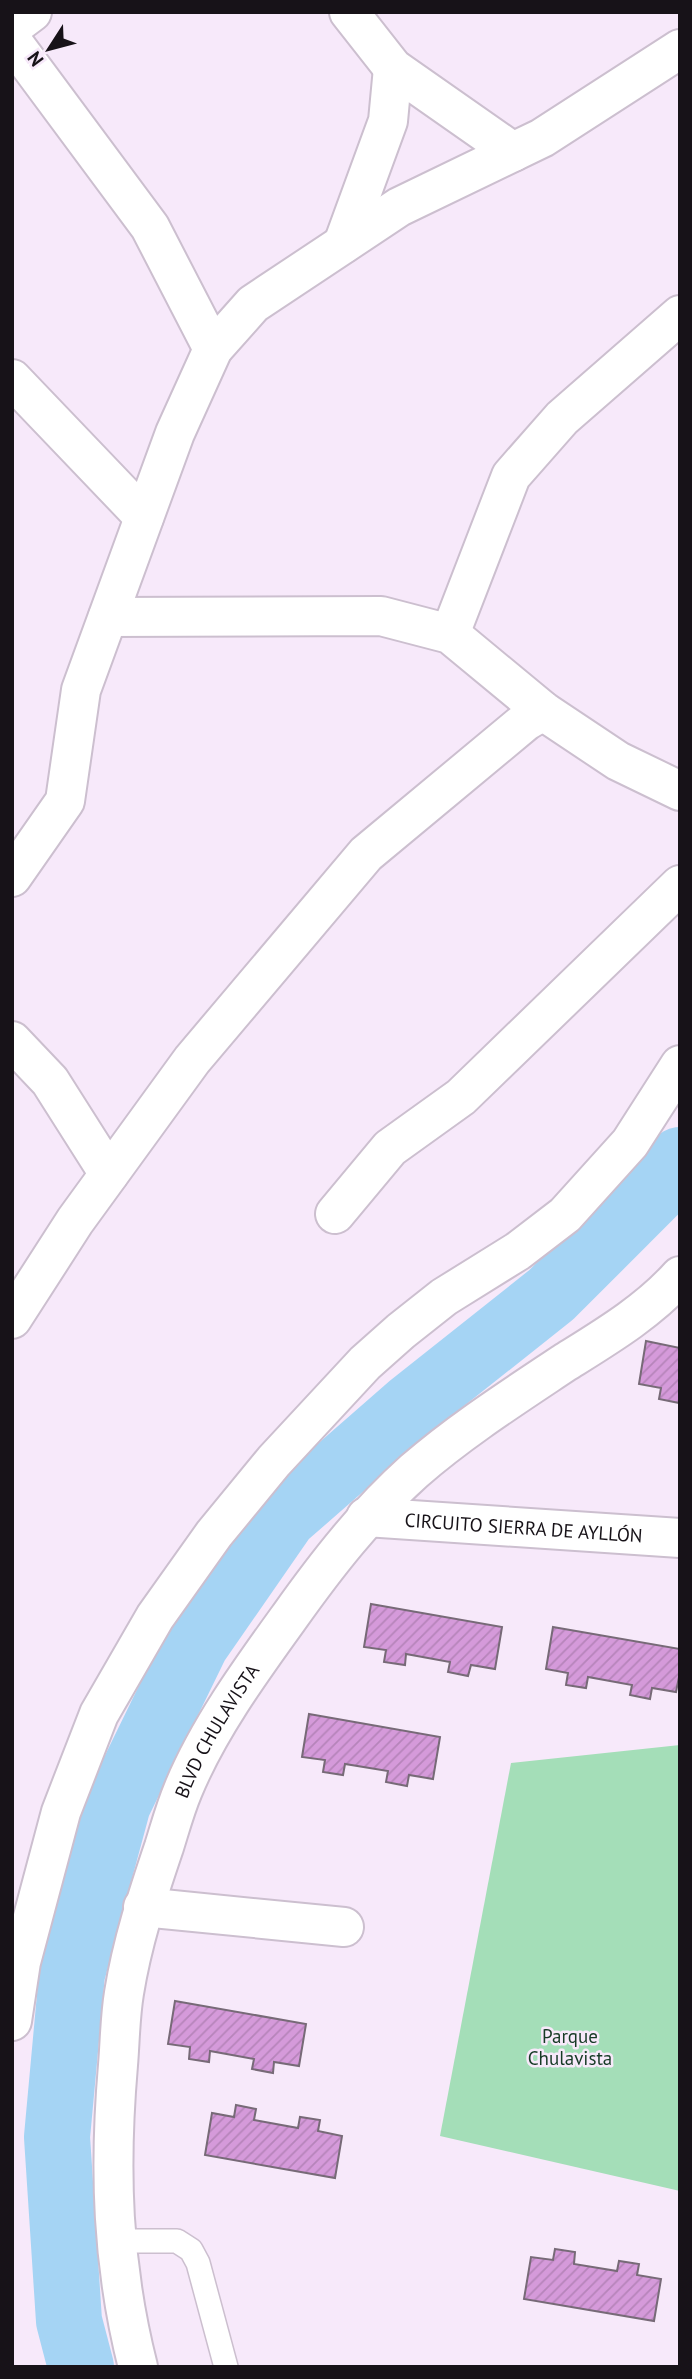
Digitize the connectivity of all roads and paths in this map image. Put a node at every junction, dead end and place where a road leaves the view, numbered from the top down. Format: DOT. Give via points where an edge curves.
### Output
graph roads {
  1 [pos="32,12"];
  2 [pos="349,12"];
  3 [pos="12,27"];
  4 [pos="12,41"];
  5 [pos="680,49"];
  6 [pos="393,68"];
  7 [pos="513,152"];
  8 [pos="343,244"];
  9 [pos="680,315"];
  10 [pos="213,349"];
  11 [pos="12,379"];
  12 [pos="144,517"];
  13 [pos="108,617"];
  14 [pos="450,634"];
  15 [pos="543,711"];
  16 [pos="680,791"];
  17 [pos="17,859"];
  18 [pos="680,885"];
  19 [pos="12,1041"];
  20 [pos="680,1065"];
  21 [pos="108,1174"];
  22 [pos="335,1214"];
  23 [pos="680,1276"];
  24 [pos="12,1319"];
  25 [pos="366,1517"];
  26 [pos="680,1538"];
  27 [pos="144,1907"];
  28 [pos="344,1927"];
  29 [pos="12,2021"];
  30 [pos="116,2241"];
  31 [pos="138,2367"];
  32 [pos="226,2367"];
  1 -- 3 [label="street"];
  2 -- 6 [label="street"];
  4 -- 10 [label="street" via="150,227"];
  5 -- 7 [label="street"];
  6 -- 7 [label="street"];
  6 -- 8 [label="street" via="388,121"];
  7 -- 8 [label="street" via="399,207"];
  8 -- 10 [label="street" via="253,304"];
  9 -- 14 [label="street" via="562,418 511,476"];
  10 -- 12 [label="street"];
  11 -- 12 [label="street"];
  12 -- 13 [label="street"];
  13 -- 14 [label="street" via="381,616"];
  13 -- 17 [label="street" via="81,690 65,801"];
  14 -- 15 [label="street"];
  15 -- 16 [label="street" via="618,761"];
  15 -- 21 [label="street" via="366,854 192,1060"];
  18 -- 22 [label="street" via="461,1097 390,1148"];
  19 -- 21 [label="street" via="50,1081"];
  20 -- 29 [label="street" via="630,1143 565,1215 444,1297 365,1363 274,1461 155,1617 99,1714 61,1812 22,1962"];
  21 -- 24 [label="street"];
  23 -- 25 [label="street, BLVD CHULAVISTA" via="619,1328 452,1440"];
  25 -- 26 [label="street, CIRCUITO SIERRA DE AYLLÓN"];
  25 -- 27 [label="street, BLVD CHULAVISTA" via="259,1659 213,1732 183,1789"];
  27 -- 28 [label="street"];
  27 -- 30 [label="street, BLVD CHULAVISTA" via="123,1994 112,2169"];
  30 -- 31 [label="street, BLVD CHULAVISTA" via="125,2315"];
  30 -- 32 [label="lane" via="177,2241 191,2250"];
}
